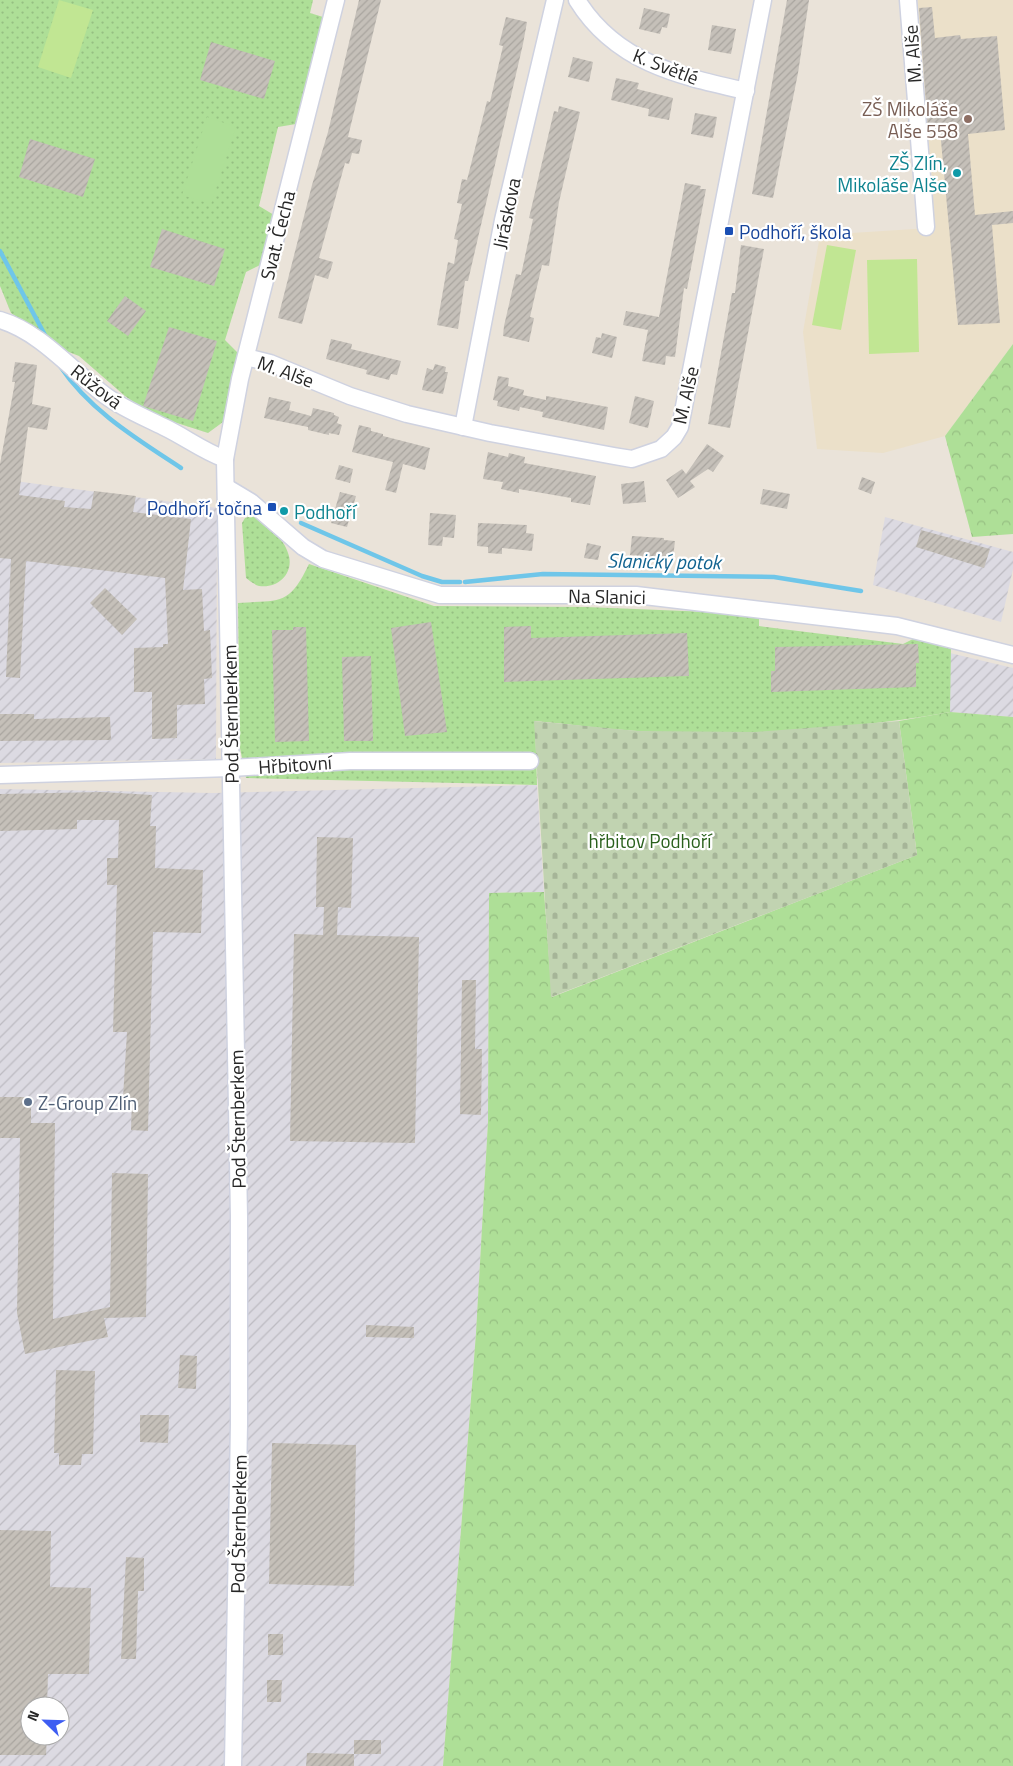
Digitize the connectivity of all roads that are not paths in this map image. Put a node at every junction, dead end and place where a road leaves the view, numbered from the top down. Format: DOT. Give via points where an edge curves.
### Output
graph roads {
  1 [pos="336,0"];
  2 [pos="555,0"];
  3 [pos="577,0"];
  4 [pos="763,0"];
  5 [pos="908,0"];
  6 [pos="746,91"];
  7 [pos="926,227"];
  8 [pos="0,320"];
  9 [pos="246,358"];
  10 [pos="463,427"];
  11 [pos="225,473"];
  12 [pos="1013,655"];
  13 [pos="530,761"];
  14 [pos="231,768"];
  15 [pos="0,775"];
  16 [pos="233,1766"];
  1 -- 9 [label="street, Svat. Čecha"];
  2 -- 10 [label="street, Jiráskova" via="503,220"];
  3 -- 6 [label="street, K. Světlé" via="606,34 628,53 685,77"];
  4 -- 6 [label="street, M. Alše"];
  5 -- 7 [label="street, M. Alše"];
  6 -- 10 [label="street, M. Alše" via="680,427 674,438 661,449 632,459"];
  8 -- 11 [label="street, Růžová" via="14,326 73,367 93,387 123,407 164,426 211,454"];
  9 -- 10 [label="street, M. Alše" via="270,363 378,406"];
  9 -- 11 [label="street, Svat. Čecha" via="233,410"];
  11 -- 12 [label="street, Na Slanici" via="251,502 303,547 323,559 440,595 636,595 888,624"];
  11 -- 14 [label="street, Pod Šternberkem"];
  13 -- 14 [label="street, Hřbitovní" via="350,761"];
  14 -- 15 [label="street, Hřbitovní"];
  14 -- 16 [label="street, Pod Šternberkem" via="240,1424"];
}
